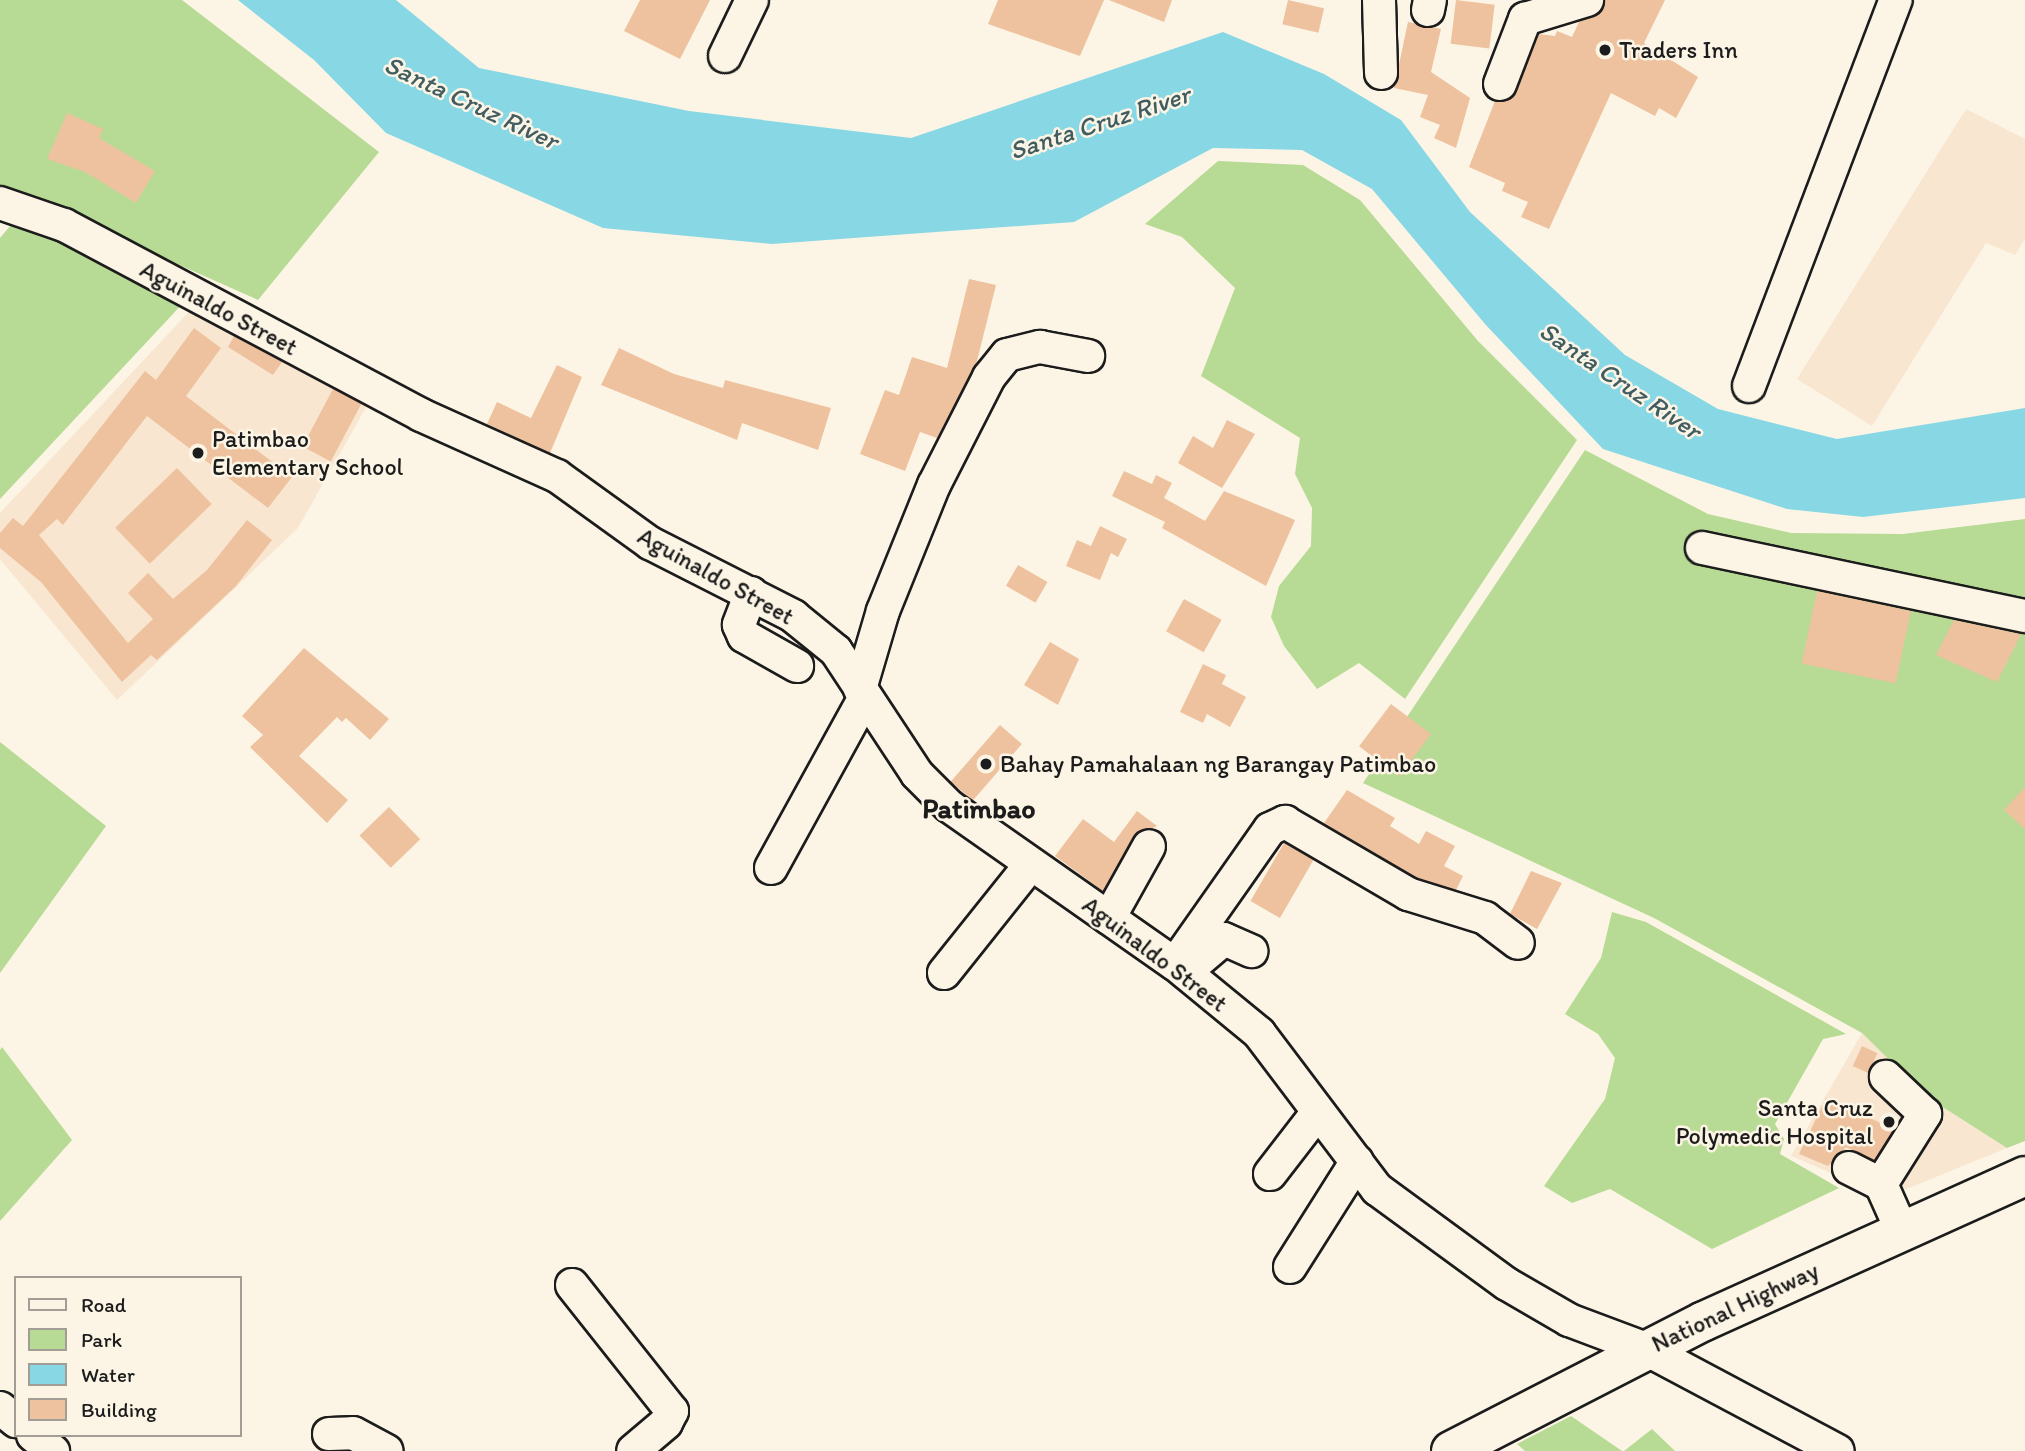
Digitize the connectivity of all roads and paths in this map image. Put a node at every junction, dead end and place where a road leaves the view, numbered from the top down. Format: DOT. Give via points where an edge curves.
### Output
graph roads {
  1 [pos="752,0"];
  2 [pos="1379,0"];
  3 [pos="1587,0"];
  4 [pos="1896,0"];
  5 [pos="725,56"];
  6 [pos="1381,74"];
  7 [pos="1500,84"];
  8 [pos="0,203"];
  9 [pos="1088,356"];
  10 [pos="1749,386"];
  11 [pos="1702,548"];
  12 [pos="751,593"];
  13 [pos="2025,616"];
  14 [pos="797,666"];
  15 [pos="863,693"];
  16 [pos="1149,846"];
  17 [pos="1031,864"];
  18 [pos="771,868"];
  19 [pos="1110,918"];
  20 [pos="1518,943"];
  21 [pos="1251,951"];
  22 [pos="1180,968"];
  23 [pos="944,973"];
  24 [pos="1886,1077"];
  25 [pos="1318,1112"];
  26 [pos="1357,1161"];
  27 [pos="1849,1168"];
  28 [pos="1270,1174"];
  29 [pos="2025,1176"];
  30 [pos="1881,1184"];
  31 [pos="1900,1230"];
  32 [pos="1290,1267"];
  33 [pos="572,1285"];
  34 [pos="1646,1349"];
  35 [pos="0,1408"];
  36 [pos="14,1419"];
  37 [pos="329,1434"];
  38 [pos="35,1437"];
  39 [pos="1474,1446"];
  40 [pos="52,1451"];
  41 [pos="387,1451"];
  42 [pos="633,1451"];
  43 [pos="1838,1451"];
  1 -- 5 [label="street"];
  2 -- 6 [label="street"];
  3 -- 7 [label="street" via="1525,19"];
  4 -- 10 [label="street"];
  8 -- 12 [label="street, Aguinaldo Street" via="64,225 421,415 557,476 650,543"];
  9 -- 15 [label="street" via="1040,347 1007,355 989,377 933,485 883,611"];
  11 -- 13 [label="street"];
  12 -- 14 [label="street" via="739,625 744,636"];
  12 -- 15 [label="street, Aguinaldo Street" via="793,616 836,652"];
  15 -- 17 [label="street, Aguinaldo Street" via="917,774 949,806"];
  15 -- 18 [label="street"];
  16 -- 19 [label="street"];
  17 -- 19 [label="street, Aguinaldo Street"];
  17 -- 23 [label="street"];
  19 -- 22 [label="street, Aguinaldo Street"];
  20 -- 22 [label="street" via="1485,918 1408,894 1285,822 1270,829"];
  21 -- 22 [label="street" via="1224,939"];
  22 -- 25 [label="street, Aguinaldo Street" via="1259,1033"];
  24 -- 30 [label="street" via="1926,1114"];
  25 -- 26 [label="street, Aguinaldo Street"];
  25 -- 28 [label="street"];
  26 -- 32 [label="street"];
  26 -- 34 [label="street, Aguinaldo Street" via="1377,1189 1507,1284 1569,1320"];
  27 -- 30 [label="street"];
  29 -- 31 [label="main road, National Highway"];
  30 -- 31 [label="street"];
  31 -- 34 [label="main road, National Highway"];
  33 -- 42 [label="street" via="672,1411 666,1423"];
  34 -- 39 [label="main road, National Highway"];
  34 -- 43 [label="street, Aguinaldo Street"];
  35 -- 36 [label="street"];
  37 -- 41 [label="street" via="353,1433"];
  38 -- 40 [label="street"];
}
